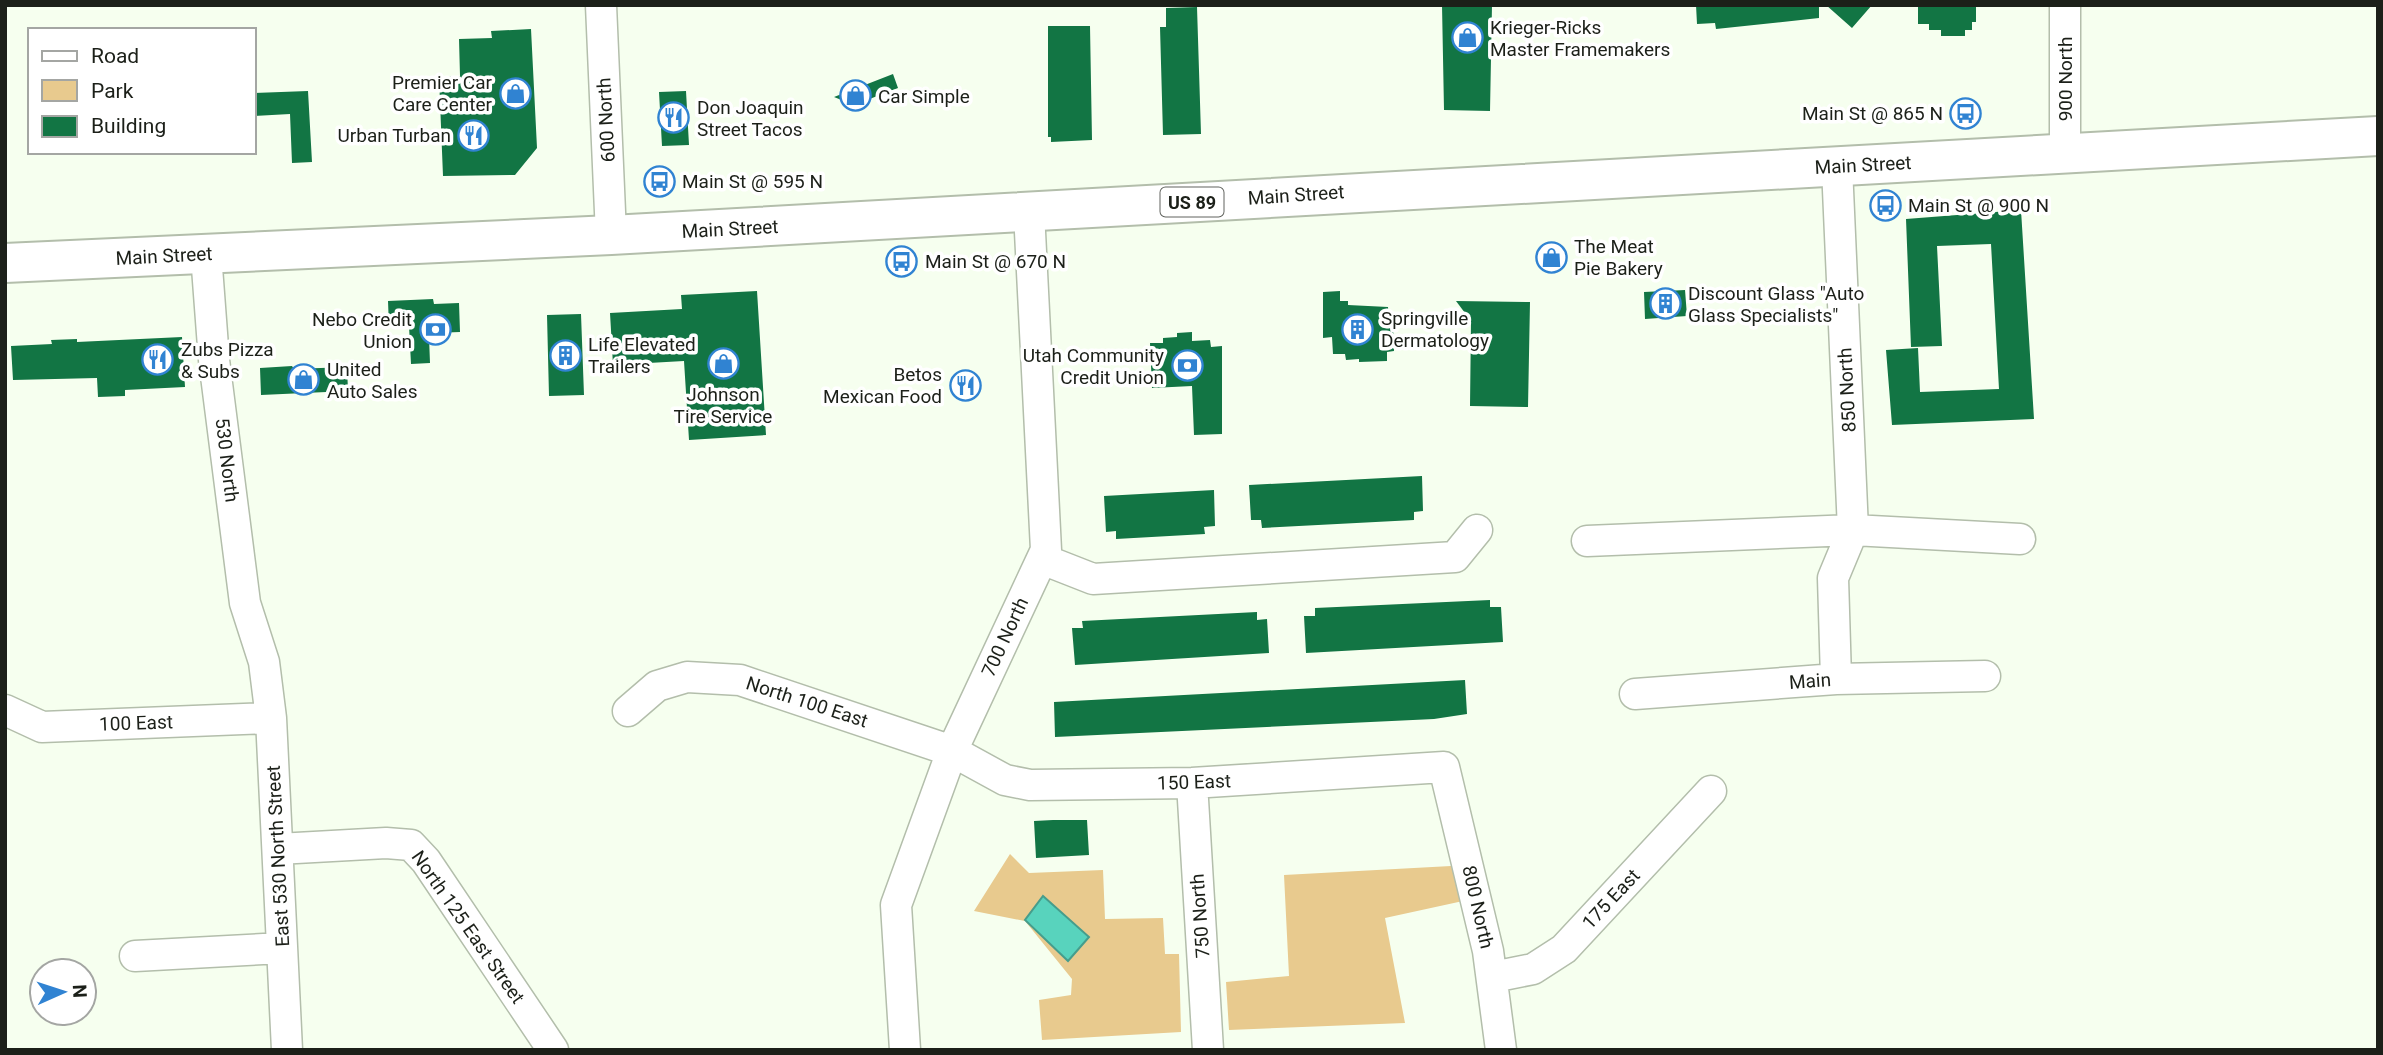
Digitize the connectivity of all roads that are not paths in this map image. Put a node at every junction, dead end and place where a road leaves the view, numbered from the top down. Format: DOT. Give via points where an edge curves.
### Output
graph roads {
  1 [pos="601,5"];
  2 [pos="2065,5"];
  3 [pos="2378,136"];
  4 [pos="2065,153"];
  5 [pos="1837,167"];
  6 [pos="1029,212"];
  7 [pos="611,235"];
  8 [pos="206,254"];
  9 [pos="5,264"];
  10 [pos="1477,530"];
  11 [pos="1853,530"];
  12 [pos="2020,539"];
  13 [pos="1587,541"];
  14 [pos="1042,559"];
  15 [pos="264,662"];
  16 [pos="1985,676"];
  17 [pos="1836,679"];
  18 [pos="1634,694"];
  19 [pos="5,710"];
  20 [pos="628,711"];
  21 [pos="271,718"];
  22 [pos="952,751"];
  23 [pos="1444,767"];
  24 [pos="1192,783"];
  25 [pos="1711,791"];
  26 [pos="278,849"];
  27 [pos="282,948"];
  28 [pos="135,957"];
  29 [pos="1493,977"];
  30 [pos="287,1050"];
  31 [pos="553,1050"];
  32 [pos="905,1050"];
  33 [pos="1208,1050"];
  34 [pos="1501,1050"];
  1 -- 7 [label="street, 600 North"];
  2 -- 4 [label="street, 900 North"];
  3 -- 4 [label="main road, Main Street / US 89"];
  4 -- 5 [label="main road, Main Street / US 89"];
  5 -- 6 [label="main road, Main Street / US 89"];
  5 -- 11 [label="street, 850 North"];
  6 -- 7 [label="main road, Main Street / US 89"];
  6 -- 14 [label="street, 700 North" via="1046,550"];
  7 -- 8 [label="main road, Main Street / US 89"];
  8 -- 9 [label="main road, Main Street / US 89"];
  8 -- 15 [label="street, 530 North" via="214,360 246,603"];
  10 -- 14 [label="street" via="1455,557 1093,579"];
  11 -- 12 [label="street"];
  11 -- 13 [label="street"];
  11 -- 17 [label="street" via="1833,578"];
  14 -- 22 [label="street, 700 North"];
  15 -- 21 [label="street, East 530 North Street"];
  16 -- 17 [label="street, Main"];
  17 -- 18 [label="street, Main"];
  19 -- 21 [label="street, 100 East" via="42,727"];
  20 -- 22 [label="street, North 100 East" via="657,686 687,677 740,680"];
  21 -- 26 [label="street, East 530 North Street"];
  22 -- 24 [label="street, 150 East" via="1005,780 1030,785"];
  22 -- 32 [label="street, 700 North" via="896,905"];
  23 -- 24 [label="street, 150 East"];
  23 -- 29 [label="street, 800 North"];
  24 -- 33 [label="street, 750 North"];
  25 -- 29 [label="street, 175 East" via="1564,949 1533,969"];
  26 -- 27 [label="street, East 530 North Street"];
  26 -- 31 [label="street, North 125 East Street" via="411,845"];
  27 -- 28 [label="street"];
  27 -- 30 [label="street, East 530 North Street"];
  29 -- 34 [label="street, 800 North"];
}
